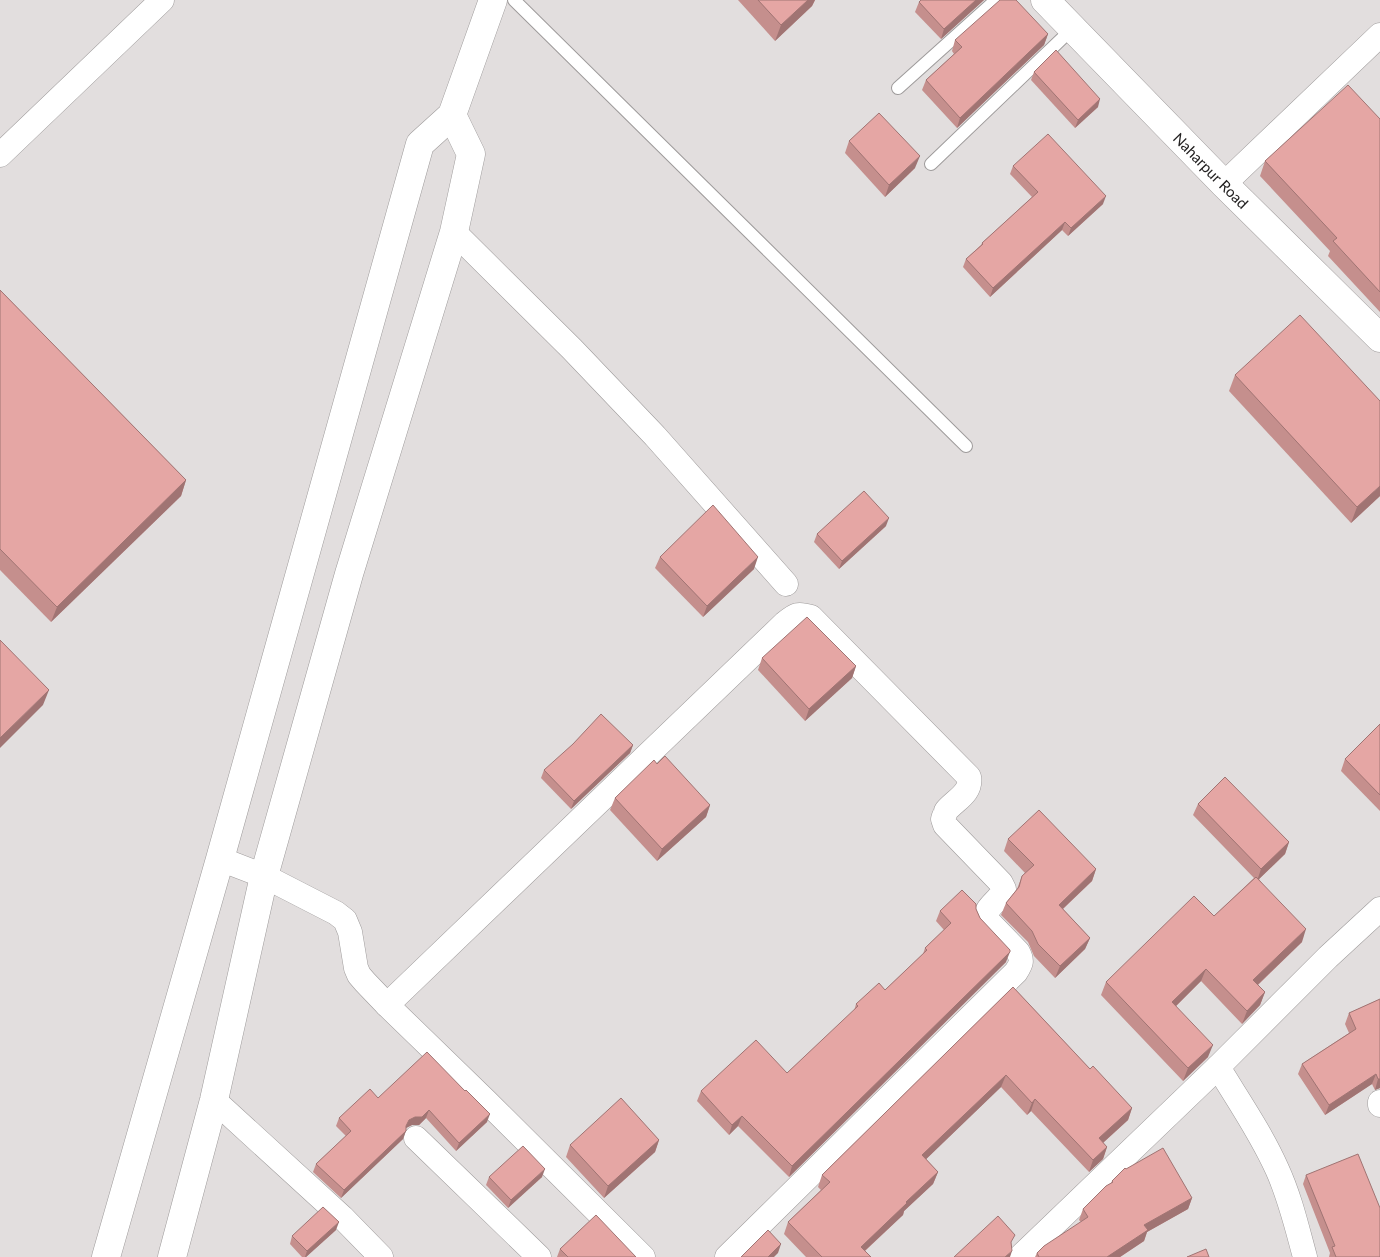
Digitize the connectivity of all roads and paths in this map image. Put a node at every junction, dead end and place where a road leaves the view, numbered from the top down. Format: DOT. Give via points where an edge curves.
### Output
graph roads {
  1 [pos="162,0"];
  2 [pos="494,0"];
  3 [pos="514,0"];
  4 [pos="996,0"];
  5 [pos="1045,0"];
  6 [pos="1073,28"];
  7 [pos="1380,35"];
  8 [pos="898,88"];
  9 [pos="452,115"];
  10 [pos="0,155"];
  11 [pos="931,164"];
  12 [pos="1224,184"];
  13 [pos="454,232"];
  14 [pos="1380,338"];
  15 [pos="966,446"];
  16 [pos="786,584"];
  17 [pos="220,859"];
  18 [pos="264,876"];
  19 [pos="1380,909"];
  20 [pos="387,1006"];
  21 [pos="1218,1067"];
  22 [pos="214,1100"];
  23 [pos="416,1138"];
  24 [pos="106,1257"];
  25 [pos="172,1257"];
  26 [pos="381,1257"];
  27 [pos="539,1257"];
  28 [pos="643,1257"];
  29 [pos="727,1257"];
  30 [pos="1020,1257"];
  31 [pos="1305,1257"];
  1 -- 10 [label="street"];
  2 -- 9 [label="street"];
  3 -- 15 [label="lane"];
  4 -- 8 [label="lane"];
  5 -- 6 [label="street, Naharpur Road"];
  6 -- 11 [label="lane"];
  6 -- 12 [label="street, Naharpur Road"];
  7 -- 12 [label="street"];
  9 -- 13 [label="street" via="471,154"];
  9 -- 17 [label="street" via="420,144"];
  12 -- 14 [label="street, Naharpur Road"];
  13 -- 16 [label="street" via="655,436"];
  13 -- 18 [label="street" via="349,574"];
  17 -- 18 [label="street"];
  17 -- 24 [label="street"];
  18 -- 20 [label="street" via="345,920 359,975"];
  18 -- 22 [label="street"];
  19 -- 21 [label="street"];
  20 -- 28 [label="street"];
  20 -- 29 [label="street" via="785,623 800,614 811,617 969,777 967,790 942,819 1001,882 1002,896 986,910 986,919 1018,952 1022,963"];
  21 -- 30 [label="street"];
  21 -- 31 [label="street" via="1278,1169"];
  22 -- 25 [label="street"];
  22 -- 26 [label="street"];
  23 -- 27 [label="street"];
}
